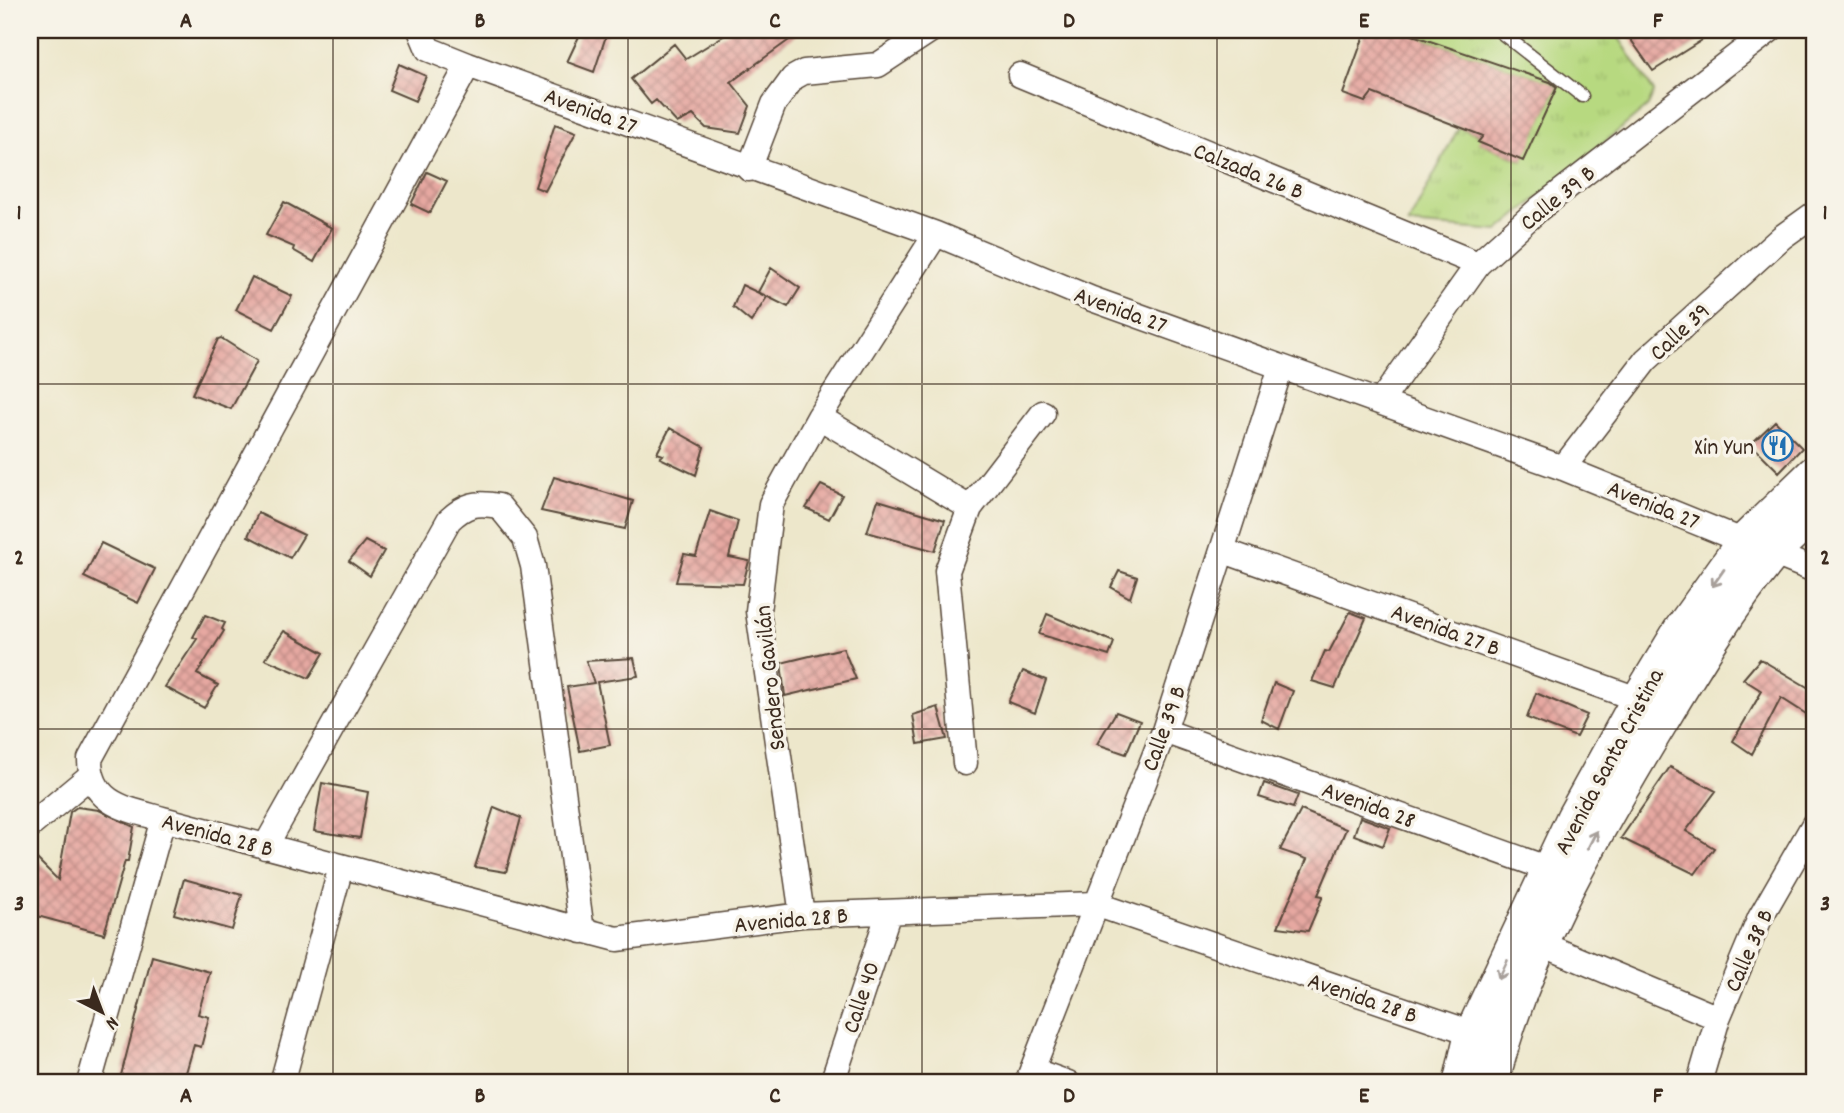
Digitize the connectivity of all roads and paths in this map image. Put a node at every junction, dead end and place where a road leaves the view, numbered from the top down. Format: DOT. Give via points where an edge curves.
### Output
graph roads {
  1 [pos="931,30"];
  2 [pos="1498,30"];
  3 [pos="1770,30"];
  4 [pos="424,39"];
  5 [pos="468,65"];
  6 [pos="1020,75"];
  7 [pos="1582,96"];
  8 [pos="749,169"];
  9 [pos="1814,214"];
  10 [pos="936,234"];
  11 [pos="1478,264"];
  12 [pos="1281,367"];
  13 [pos="1381,401"];
  14 [pos="1043,413"];
  15 [pos="819,417"];
  16 [pos="1563,468"];
  17 [pos="1814,474"];
  18 [pos="970,508"];
  19 [pos="1814,514"];
  20 [pos="1759,547"];
  21 [pos="1224,551"];
  22 [pos="1814,569"];
  23 [pos="1653,704"];
  24 [pos="1164,731"];
  25 [pos="965,763"];
  26 [pos="90,776"];
  27 [pos="163,819"];
  28 [pos="1814,824"];
  29 [pos="30,826"];
  30 [pos="265,847"];
  31 [pos="341,867"];
  32 [pos="1562,873"];
  33 [pos="1095,904"];
  34 [pos="889,912"];
  35 [pos="802,915"];
  36 [pos="582,931"];
  37 [pos="1530,939"];
  38 [pos="1718,1018"];
  39 [pos="1487,1038"];
  40 [pos="1030,1077"];
  41 [pos="89,1083"];
  42 [pos="282,1083"];
  43 [pos="832,1083"];
  44 [pos="1068,1083"];
  45 [pos="1461,1083"];
  46 [pos="1491,1083"];
  47 [pos="1699,1083"];
  1 -- 8 [label="street" via="878,65 804,72 793,78 775,104"];
  2 -- 7 [label="lane"];
  3 -- 11 [label="street, Calle 39 B" via="1540,208"];
  4 -- 5 [label="street, Avenida 27"];
  5 -- 8 [label="street, Avenida 27"];
  5 -- 26 [label="street" via="90,759"];
  6 -- 11 [label="street, Calzada 26 B"];
  8 -- 10 [label="street, Avenida 27"];
  9 -- 16 [label="street, Calle 39" via="1782,237 1646,360"];
  10 -- 12 [label="street, Avenida 27" via="1093,299"];
  10 -- 15 [label="street, Sendero Gavilán"];
  11 -- 13 [label="street, Calle 39 B"];
  12 -- 13 [label="street, Avenida 27"];
  12 -- 21 [label="street, Calle 39 B"];
  13 -- 16 [label="street, Avenida 27"];
  14 -- 18 [label="street"];
  15 -- 18 [label="street"];
  15 -- 35 [label="street, Sendero Gavilán" via="771,504 758,611"];
  16 -- 20 [label="street, Avenida 27"];
  17 -- 20 [label="street, Avenida Santa Cristina"];
  18 -- 25 [label="street" via="947,571"];
  19 -- 20 [label="street, Avenida Santa Cristina"];
  20 -- 22 [label="street, Avenida 27"];
  20 -- 23 [label="street, Avenida Santa Cristina"];
  21 -- 23 [label="street, Avenida 27 B"];
  21 -- 24 [label="street, Calle 39 B"];
  23 -- 32 [label="street, Avenida Santa Cristina" via="1608,808"];
  24 -- 32 [label="street, Avenida 28"];
  24 -- 33 [label="street, Calle 39 B"];
  26 -- 27 [label="street, Avenida 28 B" via="100,795"];
  26 -- 29 [label="street"];
  27 -- 30 [label="street, Avenida 28 B"];
  27 -- 41 [label="street"];
  28 -- 38 [label="street, Calle 38 B" via="1759,918"];
  30 -- 31 [label="street, Avenida 28 B"];
  30 -- 36 [label="street" via="449,520 465,505 499,506 525,538 533,566"];
  31 -- 36 [label="street, Avenida 28 B"];
  31 -- 42 [label="street"];
  32 -- 37 [label="street, Avenida Santa Cristina"];
  33 -- 34 [label="street, Avenida 28 B"];
  33 -- 39 [label="street, Avenida 28 B"];
  33 -- 40 [label="street, Calle 39 B"];
  34 -- 35 [label="street, Avenida 28 B"];
  34 -- 43 [label="street, Calle 40"];
  35 -- 36 [label="street, Avenida 28 B" via="617,939"];
  37 -- 38 [label="street"];
  37 -- 39 [label="street, Avenida Santa Cristina"];
  38 -- 47 [label="street, Calle 38 B"];
  39 -- 45 [label="street, Avenida Santa Cristina"];
  39 -- 46 [label="street, Avenida Santa Cristina"];
  40 -- 44 [label="street"];
}
